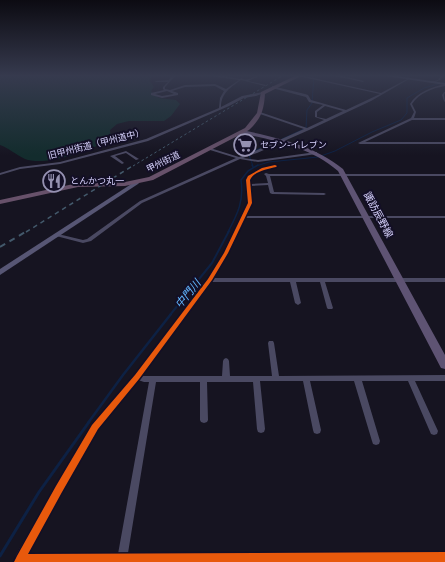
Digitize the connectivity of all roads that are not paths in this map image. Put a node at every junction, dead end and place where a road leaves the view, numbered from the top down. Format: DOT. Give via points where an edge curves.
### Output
graph roads {
  1 [pos="220,102"];
  2 [pos="232,102"];
  3 [pos="262,102"];
  4 [pos="313,102"];
  5 [pos="365,102"];
  6 [pos="411,102"];
  7 [pos="325,105"];
  8 [pos="220,108"];
  9 [pos="346,111"];
  10 [pos="261,113"];
  11 [pos="412,119"];
  12 [pos="438,119"];
  13 [pos="445,119"];
  14 [pos="327,120"];
  15 [pos="445,125"];
  16 [pos="306,129"];
  17 [pos="242,132"];
  18 [pos="280,141"];
  19 [pos="445,143"];
  20 [pos="211,149"];
  21 [pos="112,150"];
  22 [pos="317,153"];
  23 [pos="118,154"];
  24 [pos="240,158"];
  25 [pos="137,159"];
  26 [pos="267,160"];
  27 [pos="122,163"];
  28 [pos="273,166"];
  29 [pos="0,174"];
  30 [pos="268,175"];
  31 [pos="344,175"];
  32 [pos="445,175"];
  33 [pos="136,183"];
  34 [pos="270,184"];
  35 [pos="249,185"];
  36 [pos="324,194"];
  37 [pos="0,202"];
  38 [pos="245,217"];
  39 [pos="445,217"];
  40 [pos="367,218"];
  41 [pos="58,235"];
  42 [pos="0,273"];
  43 [pos="210,280"];
  44 [pos="322,280"];
  45 [pos="400,280"];
  46 [pos="445,280"];
  47 [pos="293,281"];
  48 [pos="298,303"];
  49 [pos="330,308"];
  50 [pos="271,343"];
  51 [pos="226,361"];
  52 [pos="445,364"];
  53 [pos="138,377"];
  54 [pos="153,378"];
  55 [pos="203,378"];
  56 [pos="226,378"];
  57 [pos="256,378"];
  58 [pos="276,378"];
  59 [pos="357,378"];
  60 [pos="410,378"];
  61 [pos="445,378"];
  62 [pos="306,379"];
  63 [pos="204,420"];
  64 [pos="260,429"];
  65 [pos="317,430"];
  66 [pos="434,431"];
  67 [pos="376,442"];
  68 [pos="445,557"];
  69 [pos="20,560"];
  70 [pos="123,560"];
  71 [pos="264,560"];
  1 -- 8 [label="street"];
  2 -- 8 [label="street, 旧甲州街道（甲州道中）"];
  3 -- 10 [label="highway"];
  4 -- 7 [label="street"];
  5 -- 9 [label="street"];
  6 -- 11 [label="street" via="415,112"];
  7 -- 9 [label="street"];
  7 -- 14 [label="street" via="316,112 316,117"];
  8 -- 21 [label="street, 旧甲州街道（甲州道中）" via="147,140"];
  9 -- 14 [label="street"];
  10 -- 16 [label="street"];
  10 -- 17 [label="highway, 甲州街道" via="256,121"];
  11 -- 12 [label="street"];
  11 -- 19 [label="street" via="360,143"];
  12 -- 13 [label="street"];
  12 -- 15 [label="street"];
  14 -- 16 [label="street"];
  16 -- 18 [label="street"];
  17 -- 18 [label="main road, 諏訪辰野線"];
  17 -- 20 [label="highway, 甲州街道"];
  18 -- 22 [label="main road, 諏訪辰野線"];
  18 -- 24 [label="street"];
  20 -- 24 [label="street"];
  20 -- 33 [label="highway, 甲州街道" via="151,179"];
  21 -- 23 [label="street"];
  21 -- 29 [label="street, 旧甲州街道（甲州道中）"];
  22 -- 26 [label="street"];
  22 -- 31 [label="main road, 諏訪辰野線" via="334,163"];
  23 -- 25 [label="street" via="126,152"];
  23 -- 27 [label="street" via="112,156"];
  24 -- 26 [label="street"];
  24 -- 41 [label="street" via="141,202 89,240 83,242"];
  26 -- 28 [label="street"];
  28 -- 30 [label="street" via="265,173"];
  28 -- 35 [label="street" via="250,176"];
  30 -- 31 [label="street"];
  30 -- 34 [label="street"];
  31 -- 32 [label="street"];
  31 -- 40 [label="main road, 諏訪辰野線"];
  33 -- 37 [label="highway, 甲州街道" via="78,185"];
  33 -- 41 [label="street"];
  34 -- 35 [label="street"];
  34 -- 36 [label="street" via="272,193"];
  35 -- 38 [label="street" via="250,204"];
  38 -- 40 [label="street"];
  38 -- 43 [label="street" via="239,223 226,253"];
  39 -- 40 [label="street"];
  40 -- 45 [label="main road, 諏訪辰野線"];
  41 -- 42 [label="street"];
  43 -- 47 [label="street"];
  43 -- 53 [label="street"];
  44 -- 45 [label="street"];
  44 -- 47 [label="street"];
  44 -- 49 [label="street"];
  45 -- 46 [label="street"];
  45 -- 52 [label="main road, 諏訪辰野線"];
  47 -- 48 [label="street"];
  50 -- 58 [label="street"];
  51 -- 56 [label="street"];
  53 -- 54 [label="street"];
  53 -- 69 [label="street" via="95,426"];
  54 -- 55 [label="street"];
  54 -- 70 [label="street"];
  55 -- 56 [label="street"];
  55 -- 63 [label="street"];
  56 -- 57 [label="street"];
  57 -- 58 [label="street"];
  57 -- 64 [label="street"];
  58 -- 62 [label="street"];
  59 -- 60 [label="street"];
  59 -- 62 [label="street"];
  59 -- 67 [label="street"];
  60 -- 61 [label="street"];
  60 -- 66 [label="street"];
  62 -- 65 [label="street"];
  68 -- 71 [label="street"];
  69 -- 70 [label="street"];
  70 -- 71 [label="street"];
}
